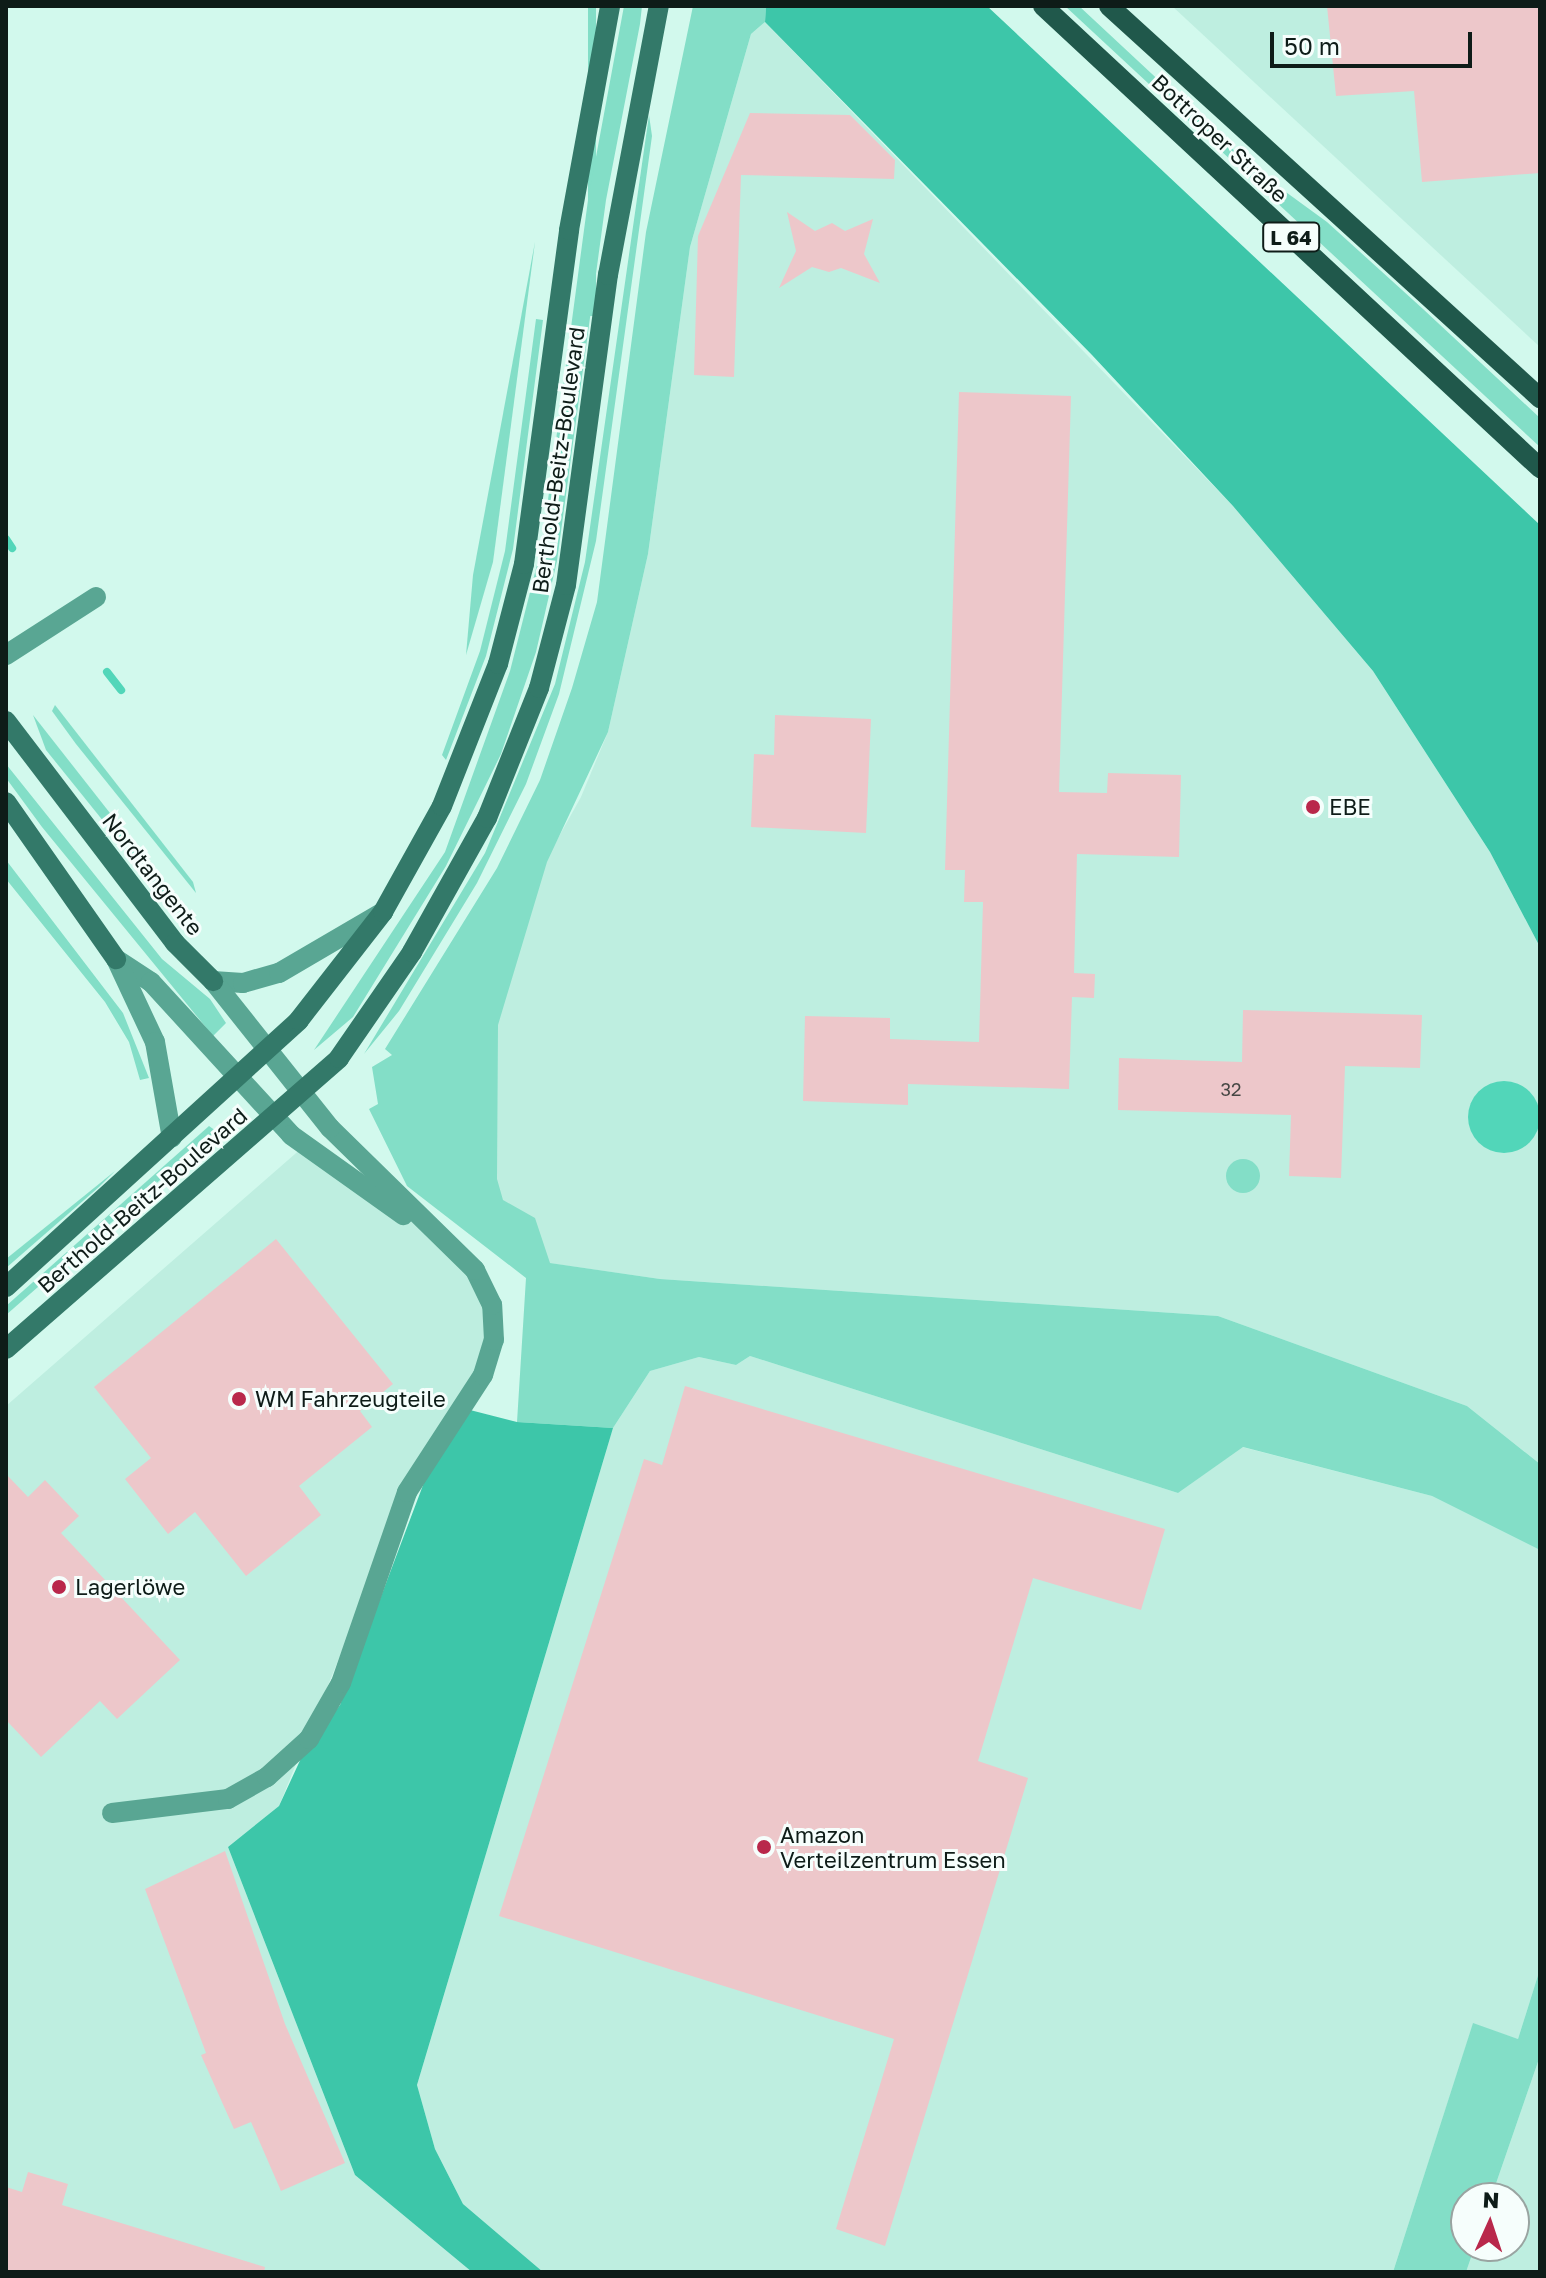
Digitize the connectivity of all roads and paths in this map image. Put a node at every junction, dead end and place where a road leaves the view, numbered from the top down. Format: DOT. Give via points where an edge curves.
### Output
graph roads {
  1 [pos="610,6"];
  2 [pos="659,6"];
  3 [pos="1043,6"];
  4 [pos="1109,6"];
  5 [pos="1540,398"];
  6 [pos="1540,468"];
  7 [pos="96,597"];
  8 [pos="6,655"];
  9 [pos="6,721"];
  10 [pos="6,802"];
  11 [pos="383,912"];
  12 [pos="116,959"];
  13 [pos="213,981"];
  14 [pos="266,1052"];
  15 [pos="236,1080"];
  16 [pos="300,1094"];
  17 [pos="272,1118"];
  18 [pos="172,1138"];
  19 [pos="436,1236"];
  20 [pos="6,1287"];
  21 [pos="6,1349"];
  22 [pos="112,1813"];
  1 -- 11 [label="main road, Berthold-Beitz-Boulevard" via="569,230 536,499 516,601 455,776"];
  2 -- 16 [label="main road, Berthold-Beitz-Boulevard" via="608,275 575,537 539,688 487,818 425,931 354,1038"];
  3 -- 6 [label="main road, Bottroper Straße / L 64"];
  4 -- 5 [label="main road, Bottroper Straße / L 64"];
  7 -- 8 [label="street"];
  9 -- 13 [label="main road, Nordtangente" via="175,943"];
  10 -- 12 [label="main road"];
  11 -- 13 [label="street, Berthold-Beitz-Boulevard" via="270,976"];
  11 -- 14 [label="main road, Berthold-Beitz-Boulevard" via="326,989"];
  12 -- 15 [label="street" via="151,982"];
  12 -- 18 [label="street" via="155,1042"];
  13 -- 14 [label="street, Nordtangente"];
  14 -- 15 [label="main road, Berthold-Beitz-Boulevard"];
  14 -- 16 [label="street, Berthold-Beitz-Boulevard"];
  15 -- 17 [label="street, Berthold-Beitz-Boulevard"];
  15 -- 18 [label="main road, Berthold-Beitz-Boulevard"];
  16 -- 17 [label="main road, Berthold-Beitz-Boulevard"];
  16 -- 19 [label="street, Berthold-Beitz-Boulevard"];
  17 -- 19 [label="street, Berthold-Beitz-Boulevard" via="324,1163"];
  17 -- 21 [label="main road, Berthold-Beitz-Boulevard"];
  18 -- 20 [label="main road, Berthold-Beitz-Boulevard"];
  19 -- 22 [label="street, Berthold-Beitz-Boulevard" via="484,1285 494,1315 493,1349 407,1492 332,1704 289,1760 240,1794 200,1807"];
}
